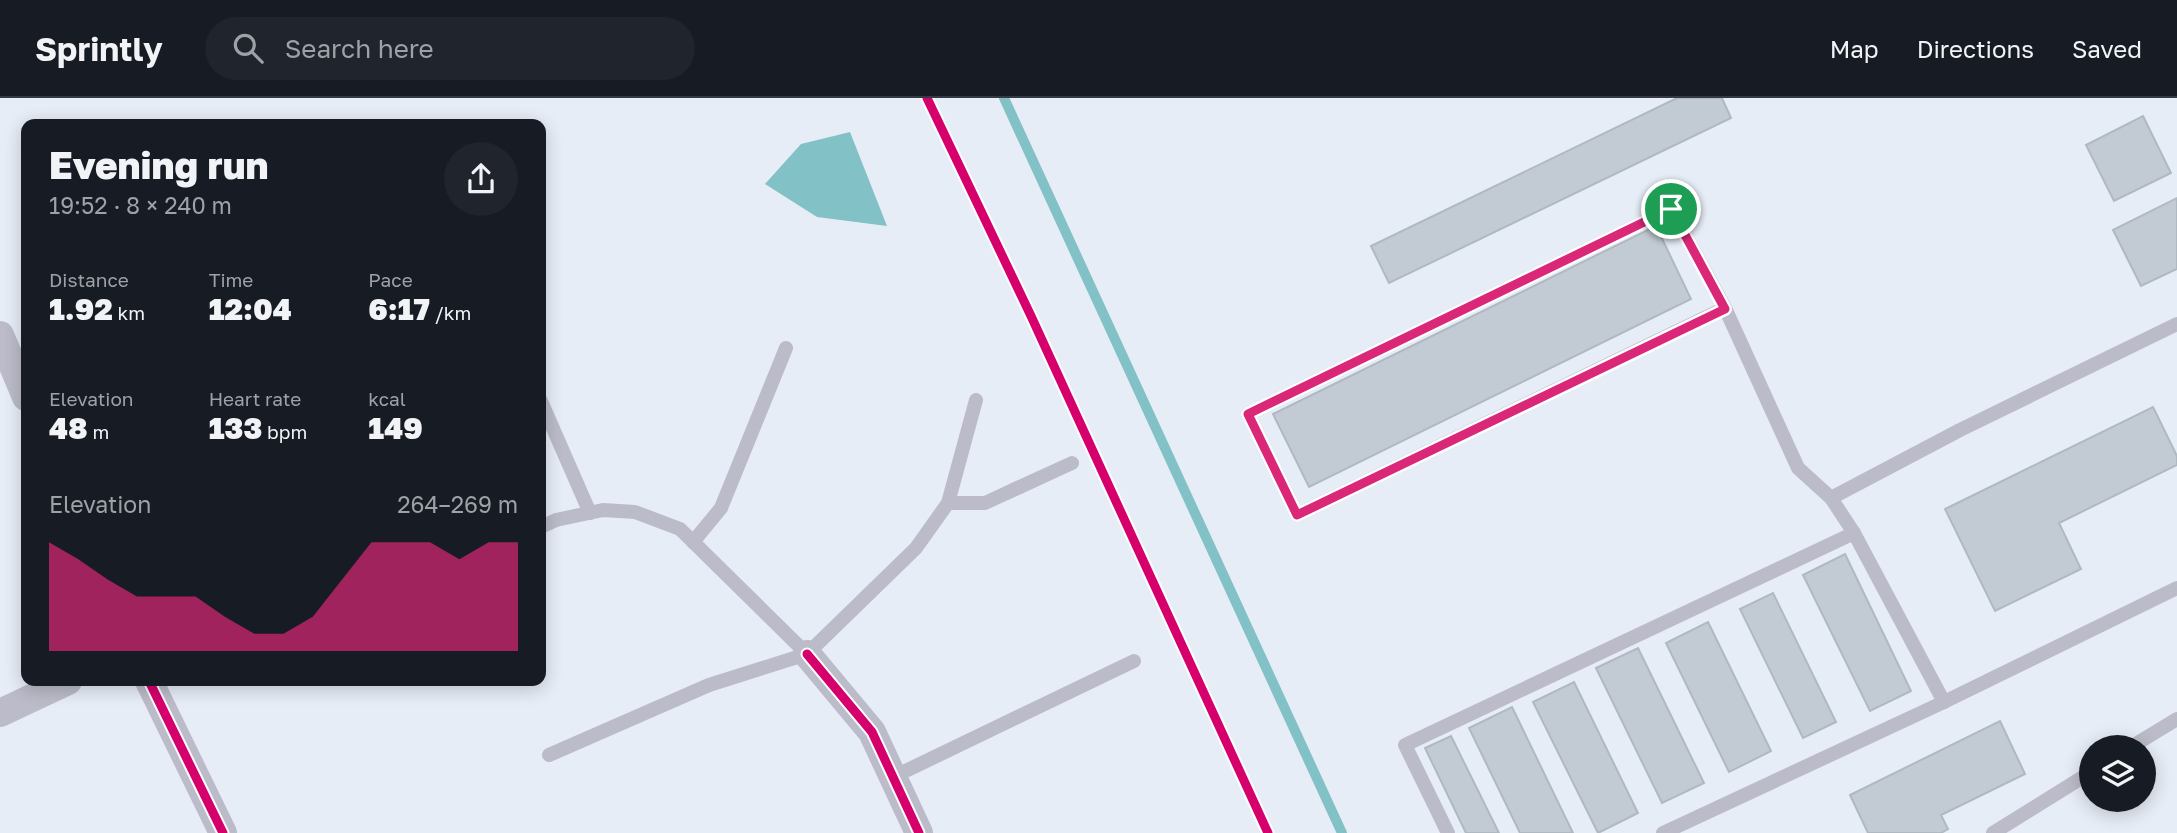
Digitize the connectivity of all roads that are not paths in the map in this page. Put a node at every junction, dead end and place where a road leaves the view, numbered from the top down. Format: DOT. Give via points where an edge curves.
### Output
graph roads {
  1 [pos="1725,309"];
  2 [pos="2177,324"];
  3 [pos="0,335"];
  4 [pos="786,348"];
  5 [pos="21,385"];
  6 [pos="976,400"];
  7 [pos="546,412"];
  8 [pos="1072,463"];
  9 [pos="1831,498"];
  10 [pos="948,503"];
  11 [pos="590,513"];
  12 [pos="546,525"];
  13 [pos="1854,533"];
  14 [pos="693,542"];
  15 [pos="2177,588"];
  16 [pos="807,654"];
  17 [pos="1134,661"];
  18 [pos="57,686"];
  19 [pos="151,686"];
  20 [pos="1944,702"];
  21 [pos="0,713"];
  22 [pos="2177,719"];
  23 [pos="2151,735"];
  24 [pos="549,755"];
  25 [pos="893,777"];
  26 [pos="2079,779"];
  27 [pos="223,833"];
  28 [pos="919,833"];
  29 [pos="1448,833"];
  30 [pos="1663,833"];
  31 [pos="1993,833"];
  1 -- 1 [label="lane" via="1297,515 1248,414 1671,209"];
  1 -- 9 [label="lane" via="1798,468"];
  2 -- 9 [label="lane"];
  3 -- 5 [label="street"];
  4 -- 14 [label="lane" via="721,508"];
  6 -- 10 [label="lane"];
  7 -- 11 [label="lane"];
  8 -- 10 [label="lane" via="985,503"];
  9 -- 13 [label="lane"];
  10 -- 16 [label="lane" via="916,548"];
  11 -- 12 [label="lane"];
  11 -- 14 [label="lane" via="635,512 680,529"];
  13 -- 20 [label="lane"];
  13 -- 29 [label="lane" via="1405,745"];
  14 -- 16 [label="lane"];
  15 -- 20 [label="lane"];
  16 -- 24 [label="lane" via="709,685"];
  16 -- 25 [label="street" via="872,732"];
  17 -- 25 [label="lane"];
  18 -- 21 [label="street"];
  19 -- 27 [label="street"];
  20 -- 30 [label="lane"];
  22 -- 23 [label="lane"];
  25 -- 28 [label="street"];
  26 -- 31 [label="lane"];
}
